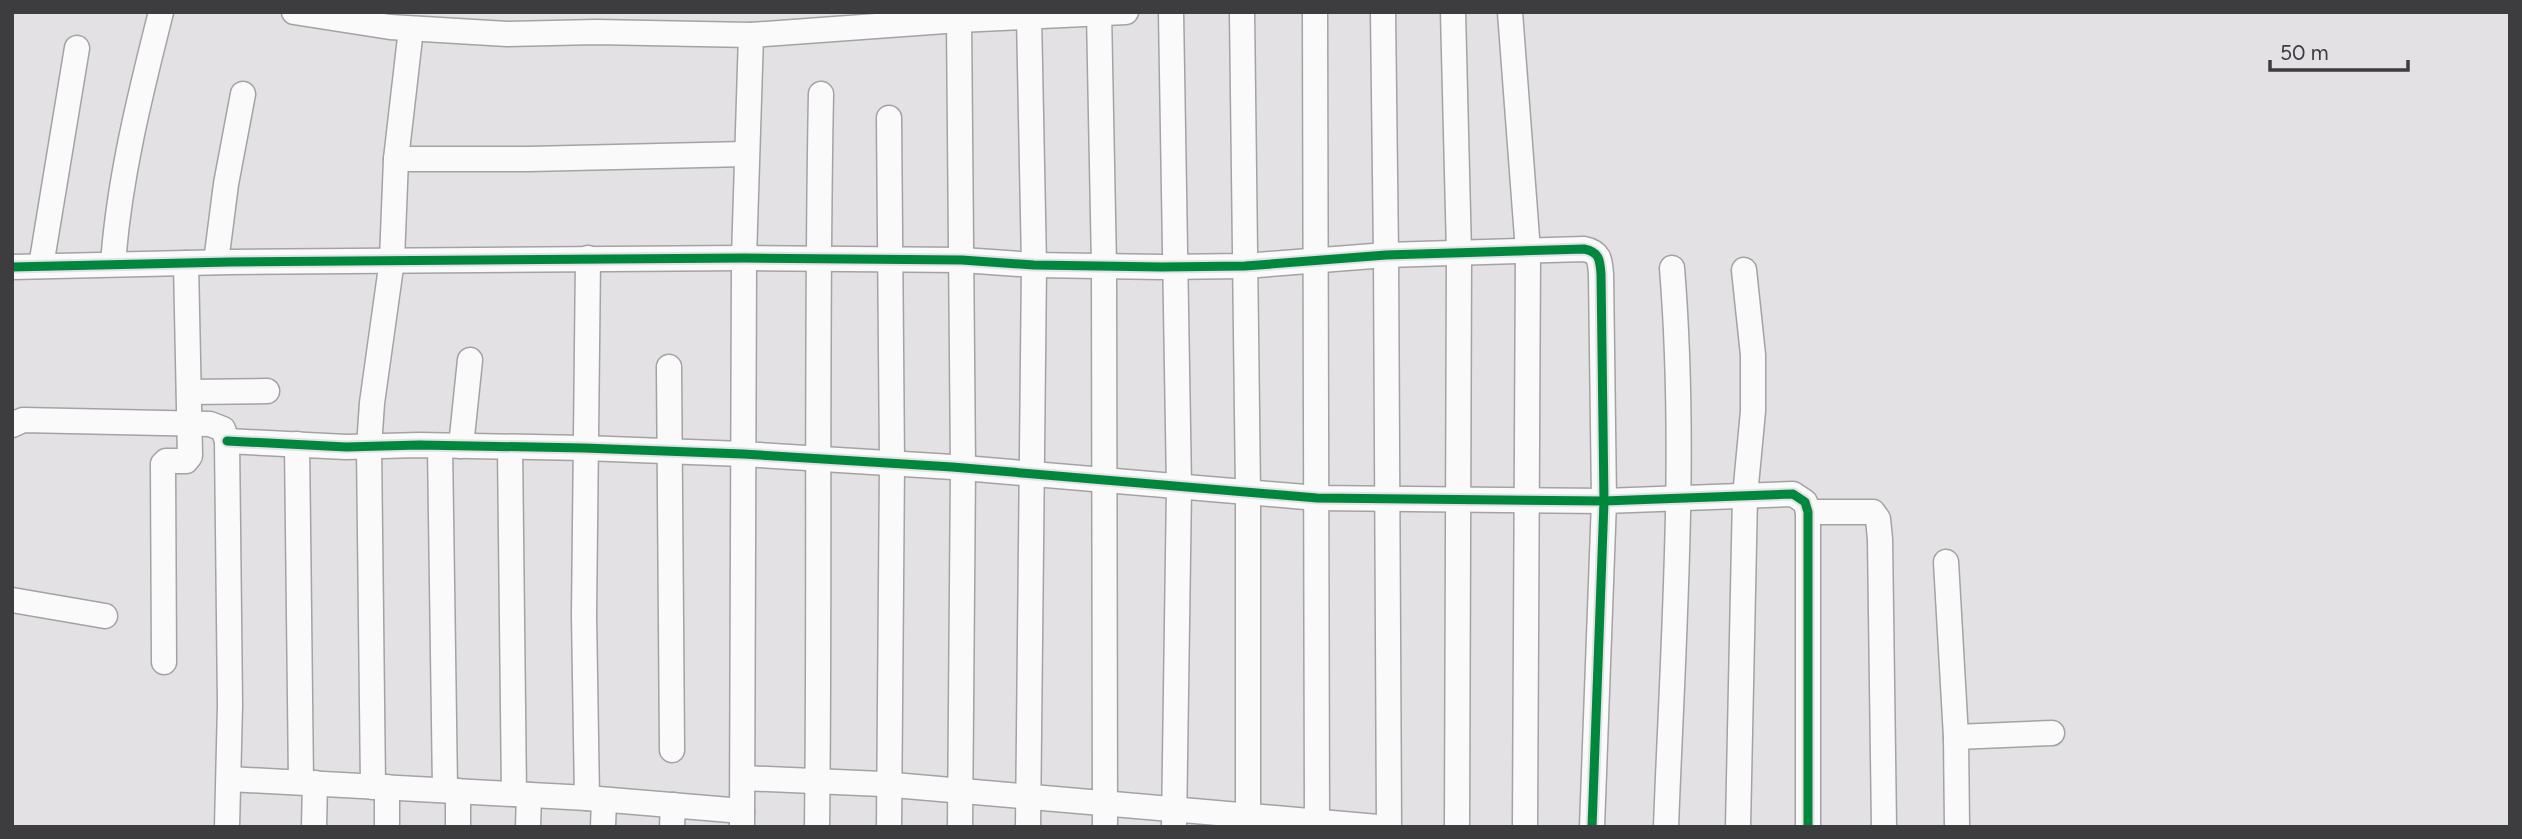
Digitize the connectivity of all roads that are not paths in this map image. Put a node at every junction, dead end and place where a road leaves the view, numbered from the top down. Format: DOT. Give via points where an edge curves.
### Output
graph roads {
  1 [pos="161,12"];
  2 [pos="294,12"];
  3 [pos="1126,12"];
  4 [pos="1171,12"];
  5 [pos="1242,12"];
  6 [pos="1315,12"];
  7 [pos="1383,12"];
  8 [pos="1452,12"];
  9 [pos="1510,12"];
  10 [pos="1099,13"];
  11 [pos="1057,14"];
  12 [pos="1029,16"];
  13 [pos="959,20"];
  14 [pos="662,22"];
  15 [pos="810,22"];
  16 [pos="508,23"];
  17 [pos="411,29"];
  18 [pos="751,35"];
  19 [pos="77,48"];
  20 [pos="243,94"];
  21 [pos="821,94"];
  22 [pos="889,118"];
  23 [pos="746,154"];
  24 [pos="396,159"];
  25 [pos="1528,251"];
  26 [pos="1459,253"];
  27 [pos="1386,255"];
  28 [pos="588,258"];
  29 [pos="744,258"];
  30 [pos="818,258"];
  31 [pos="890,259"];
  32 [pos="392,260"];
  33 [pos="961,260"];
  34 [pos="1317,260"];
  35 [pos="216,262"];
  36 [pos="186,263"];
  37 [pos="113,264"];
  38 [pos="1034,265"];
  39 [pos="41,266"];
  40 [pos="1104,266"];
  41 [pos="1245,266"];
  42 [pos="12,267"];
  43 [pos="1173,267"];
  44 [pos="1672,268"];
  45 [pos="1744,270"];
  46 [pos="470,360"];
  47 [pos="669,367"];
  48 [pos="267,391"];
  49 [pos="189,392"];
  50 [pos="188,423"];
  51 [pos="12,425"];
  52 [pos="227,441"];
  53 [pos="297,444"];
  54 [pos="450,446"];
  55 [pos="369,447"];
  56 [pos="510,448"];
  57 [pos="584,448"];
  58 [pos="671,450"];
  59 [pos="743,454"];
  60 [pos="820,459"];
  61 [pos="892,463"];
  62 [pos="963,468"];
  63 [pos="1032,475"];
  64 [pos="1105,481"];
  65 [pos="1179,487"];
  66 [pos="1248,492"];
  67 [pos="1745,496"];
  68 [pos="1317,498"];
  69 [pos="1387,498"];
  70 [pos="1459,498"];
  71 [pos="1678,498"];
  72 [pos="1526,499"];
  73 [pos="1604,501"];
  74 [pos="1808,512"];
  75 [pos="1946,562"];
  76 [pos="12,600"];
  77 [pos="105,616"];
  78 [pos="164,662"];
  79 [pos="2052,733"];
  80 [pos="1956,737"];
  81 [pos="672,750"];
  82 [pos="743,778"];
  83 [pos="229,779"];
  84 [pos="817,780"];
  85 [pos="308,783"];
  86 [pos="890,785"];
  87 [pos="380,787"];
  88 [pos="452,791"];
  89 [pos="960,791"];
  90 [pos="522,795"];
  91 [pos="1028,796"];
  92 [pos="595,799"];
  93 [pos="1105,815"];
  94 [pos="672,816"];
  95 [pos="1174,818"];
  96 [pos="742,819"];
  97 [pos="1248,821"];
  98 [pos="1317,824"];
  99 [pos="227,827"];
  100 [pos="314,827"];
  101 [pos="387,827"];
  102 [pos="458,827"];
  103 [pos="528,827"];
  104 [pos="603,827"];
  105 [pos="817,827"];
  106 [pos="890,827"];
  107 [pos="960,827"];
  108 [pos="1028,827"];
  109 [pos="1378,827"];
  110 [pos="1389,827"];
  111 [pos="1457,827"];
  112 [pos="1525,827"];
  113 [pos="1592,827"];
  114 [pos="1666,827"];
  115 [pos="1738,827"];
  116 [pos="1808,827"];
  117 [pos="1884,827"];
  118 [pos="1957,827"];
  1 -- 37 [label="street" via="135,119"];
  2 -- 17 [label="street"];
  3 -- 10 [label="street"];
  4 -- 43 [label="street"];
  5 -- 41 [label="street"];
  6 -- 34 [label="street"];
  7 -- 27 [label="street"];
  8 -- 26 [label="street"];
  9 -- 25 [label="street"];
  10 -- 11 [label="street"];
  10 -- 40 [label="street"];
  11 -- 12 [label="street"];
  12 -- 13 [label="street"];
  12 -- 38 [label="street"];
  13 -- 15 [label="street"];
  13 -- 33 [label="street"];
  14 -- 16 [label="street"];
  14 -- 18 [label="street"];
  15 -- 18 [label="street"];
  16 -- 17 [label="street"];
  17 -- 24 [label="street"];
  18 -- 23 [label="street"];
  19 -- 39 [label="street"];
  20 -- 35 [label="street"];
  21 -- 30 [label="street"];
  22 -- 31 [label="street"];
  23 -- 24 [label="street"];
  23 -- 29 [label="street"];
  24 -- 32 [label="street"];
  25 -- 26 [label="street"];
  25 -- 72 [label="street"];
  25 -- 73 [label="street" via="1584,249 1600,258"];
  26 -- 27 [label="street"];
  26 -- 70 [label="street"];
  27 -- 34 [label="street"];
  27 -- 69 [label="street"];
  28 -- 29 [label="street"];
  28 -- 32 [label="street"];
  28 -- 57 [label="street"];
  29 -- 30 [label="street"];
  29 -- 59 [label="street"];
  30 -- 31 [label="street"];
  30 -- 60 [label="street"];
  31 -- 33 [label="street"];
  31 -- 61 [label="street"];
  32 -- 35 [label="street"];
  32 -- 55 [label="street"];
  33 -- 38 [label="street"];
  33 -- 62 [label="street"];
  34 -- 41 [label="street"];
  34 -- 68 [label="street"];
  35 -- 36 [label="street"];
  36 -- 37 [label="street"];
  36 -- 49 [label="street"];
  37 -- 39 [label="street"];
  38 -- 40 [label="street"];
  38 -- 63 [label="street"];
  39 -- 42 [label="street"];
  40 -- 43 [label="street"];
  40 -- 64 [label="street"];
  41 -- 43 [label="street"];
  41 -- 66 [label="street"];
  43 -- 65 [label="street"];
  44 -- 71 [label="street" via="1678,348"];
  45 -- 67 [label="street" via="1753,355"];
  46 -- 54 [label="street"];
  47 -- 58 [label="street"];
  48 -- 49 [label="street"];
  49 -- 50 [label="street"];
  50 -- 51 [label="street" via="23,419"];
  50 -- 52 [label="street" via="220,426"];
  50 -- 78 [label="street" via="189,459 163,464"];
  52 -- 53 [label="street"];
  52 -- 83 [label="street"];
  53 -- 55 [label="street"];
  53 -- 85 [label="street"];
  54 -- 55 [label="street"];
  54 -- 56 [label="street"];
  54 -- 88 [label="street"];
  55 -- 87 [label="street"];
  56 -- 57 [label="street"];
  56 -- 90 [label="street"];
  57 -- 58 [label="street"];
  57 -- 92 [label="street" via="584,615"];
  58 -- 59 [label="street"];
  58 -- 81 [label="street"];
  59 -- 60 [label="street"];
  59 -- 82 [label="street"];
  60 -- 61 [label="street"];
  60 -- 84 [label="street"];
  61 -- 62 [label="street"];
  61 -- 86 [label="street"];
  62 -- 63 [label="street"];
  62 -- 89 [label="street"];
  63 -- 64 [label="street"];
  63 -- 91 [label="street"];
  64 -- 65 [label="street"];
  64 -- 93 [label="street"];
  65 -- 66 [label="street"];
  65 -- 95 [label="street"];
  66 -- 68 [label="street"];
  66 -- 97 [label="street"];
  67 -- 71 [label="street"];
  67 -- 74 [label="street" via="1793,494 1805,502"];
  67 -- 115 [label="street"];
  68 -- 69 [label="street"];
  68 -- 98 [label="street"];
  69 -- 70 [label="street"];
  69 -- 110 [label="street"];
  70 -- 72 [label="street"];
  70 -- 111 [label="street"];
  71 -- 73 [label="street"];
  71 -- 114 [label="street"];
  72 -- 73 [label="street"];
  72 -- 112 [label="street"];
  73 -- 113 [label="street"];
  74 -- 116 [label="street"];
  74 -- 117 [label="street" via="1873,512 1878,519"];
  75 -- 80 [label="street"];
  76 -- 77 [label="street"];
  79 -- 80 [label="street"];
  80 -- 118 [label="street"];
  82 -- 84 [label="street"];
  82 -- 96 [label="street"];
  83 -- 85 [label="street"];
  83 -- 99 [label="street"];
  84 -- 86 [label="street"];
  84 -- 105 [label="street"];
  85 -- 87 [label="street"];
  85 -- 100 [label="street"];
  86 -- 89 [label="street"];
  86 -- 106 [label="street"];
  87 -- 88 [label="street"];
  87 -- 101 [label="street"];
  88 -- 90 [label="street"];
  88 -- 102 [label="street"];
  89 -- 91 [label="street"];
  89 -- 107 [label="street"];
  90 -- 92 [label="street"];
  90 -- 103 [label="street"];
  91 -- 93 [label="street"];
  91 -- 108 [label="street"];
  92 -- 94 [label="street"];
  92 -- 104 [label="street"];
  93 -- 95 [label="street"];
  94 -- 96 [label="street"];
  95 -- 97 [label="street"];
  97 -- 98 [label="street"];
  98 -- 109 [label="street"];
}
